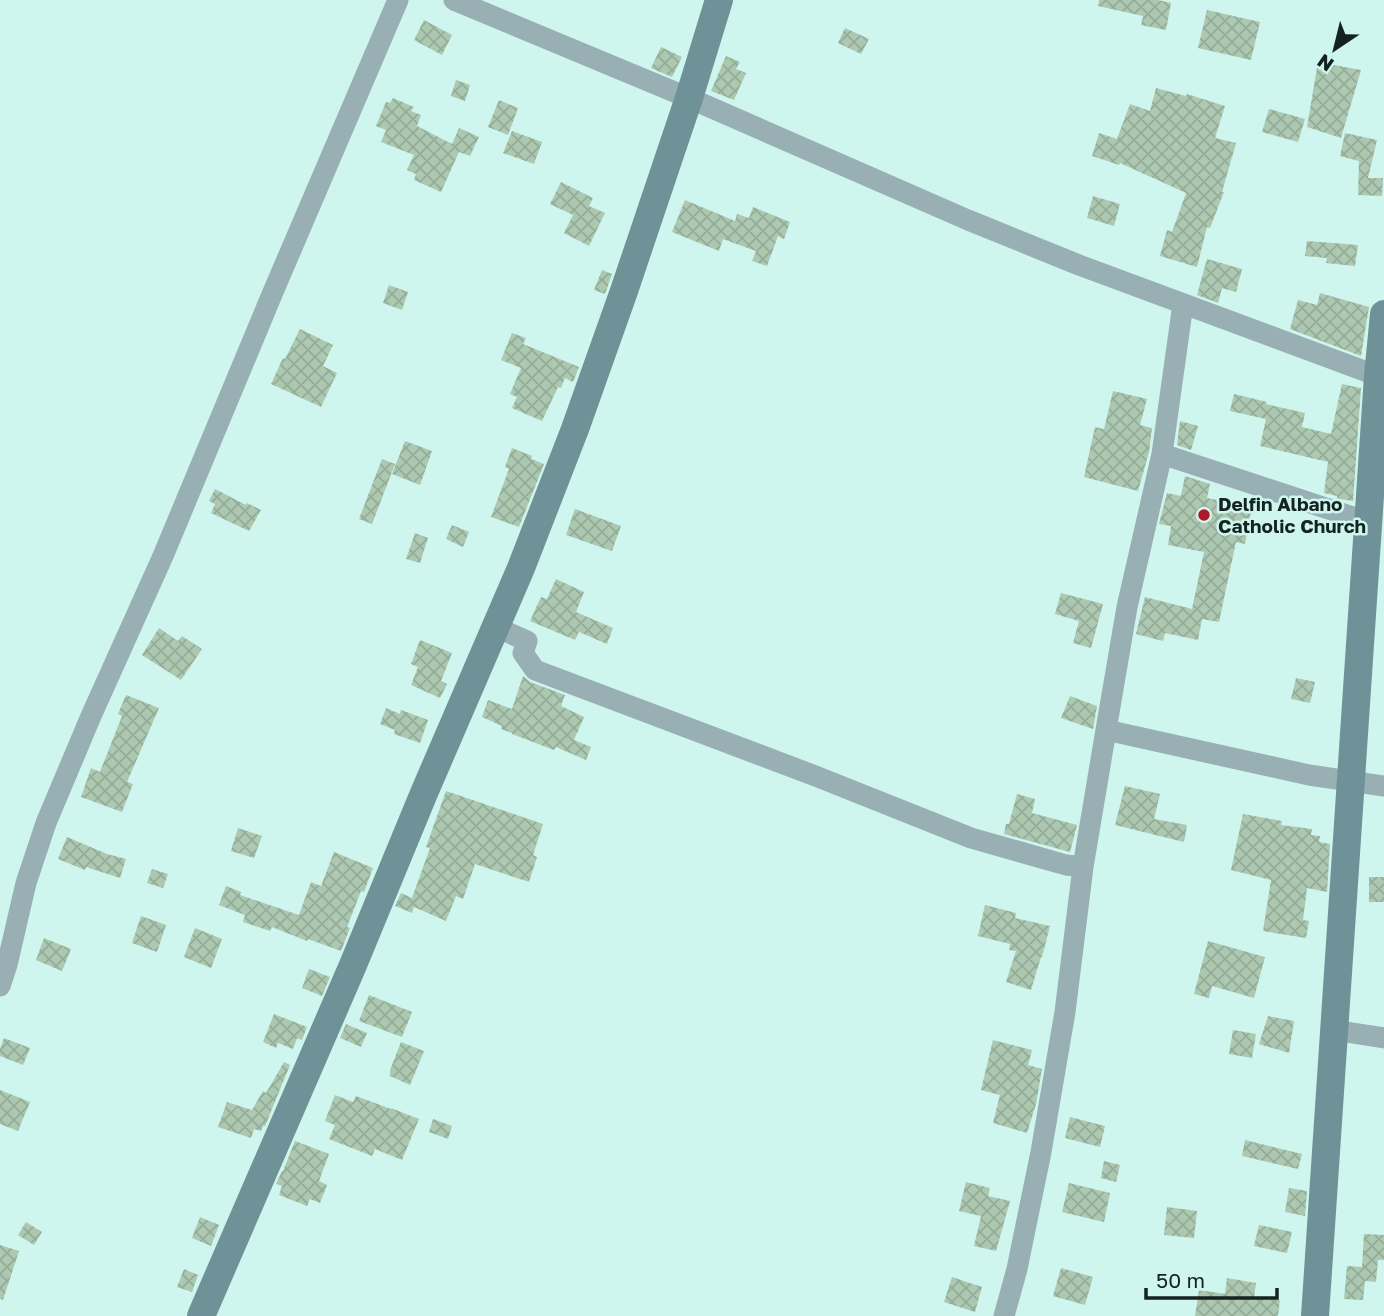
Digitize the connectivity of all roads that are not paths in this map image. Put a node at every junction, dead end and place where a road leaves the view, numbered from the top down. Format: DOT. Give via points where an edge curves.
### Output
graph roads {
  1 [pos="398,0"];
  2 [pos="454,0"];
  3 [pos="719,0"];
  4 [pos="689,98"];
  5 [pos="1183,304"];
  6 [pos="1384,314"];
  7 [pos="1378,376"];
  8 [pos="1379,448"];
  9 [pos="1162,454"];
  10 [pos="1368,522"];
  11 [pos="496,627"];
  12 [pos="1106,730"];
  13 [pos="1351,782"];
  14 [pos="1384,786"];
  15 [pos="1083,867"];
  16 [pos="0,985"];
  17 [pos="1334,1030"];
  18 [pos="1384,1038"];
  19 [pos="201,1316"];
  20 [pos="1004,1316"];
  21 [pos="1315,1316"];
  1 -- 16 [label="street" via="46,823"];
  2 -- 4 [label="street"];
  3 -- 4 [label="street"];
  4 -- 5 [label="street" via="968,220"];
  4 -- 11 [label="street" via="579,416"];
  5 -- 7 [label="street"];
  5 -- 9 [label="street"];
  6 -- 7 [label="street"];
  7 -- 8 [label="street"];
  8 -- 10 [label="street"];
  9 -- 10 [label="street"];
  9 -- 12 [label="street" via="1127,607"];
  10 -- 13 [label="street"];
  11 -- 15 [label="street" via="527,641 523,653 535,670 971,838"];
  11 -- 19 [label="street"];
  12 -- 13 [label="street"];
  12 -- 15 [label="street"];
  13 -- 14 [label="street"];
  13 -- 17 [label="street"];
  15 -- 20 [label="street" via="1065,1012 1033,1196"];
  17 -- 18 [label="street"];
  17 -- 21 [label="street"];
}
